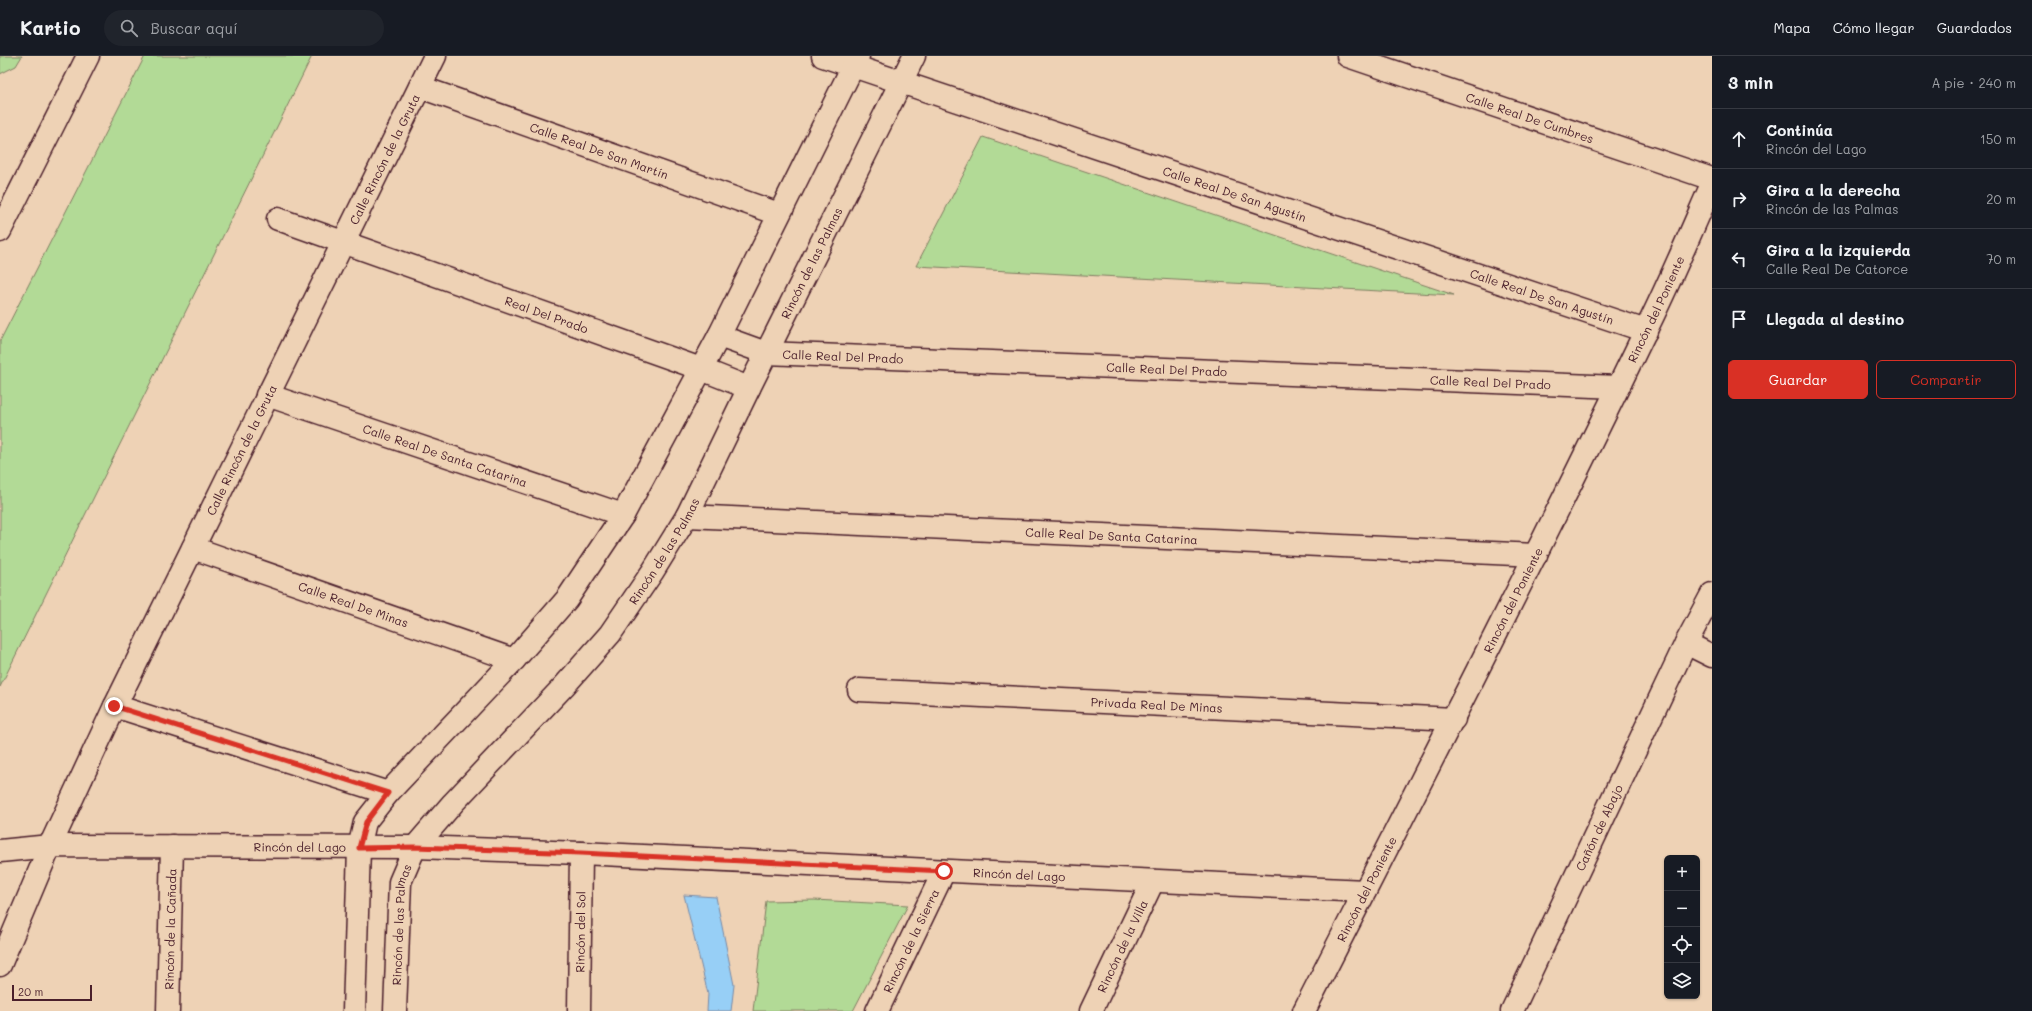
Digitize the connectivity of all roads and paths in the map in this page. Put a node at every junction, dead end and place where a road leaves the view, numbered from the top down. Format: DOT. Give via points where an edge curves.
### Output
graph roads {
  1 [pos="88,56"];
  2 [pos="435,56"];
  3 [pos="823,56"];
  4 [pos="914,56"];
  5 [pos="1348,56"];
  6 [pos="856,61"];
  7 [pos="901,83"];
  8 [pos="420,87"];
  9 [pos="1712,179"];
  10 [pos="1712,184"];
  11 [pos="779,214"];
  12 [pos="278,219"];
  13 [pos="0,231"];
  14 [pos="343,243"];
  15 [pos="1646,331"];
  16 [pos="719,336"];
  17 [pos="766,353"];
  18 [pos="701,369"];
  19 [pos="1618,387"];
  20 [pos="748,388"];
  21 [pos="268,395"];
  22 [pos="623,515"];
  23 [pos="688,516"];
  24 [pos="193,548"];
  25 [pos="1536,555"];
  26 [pos="1712,594"];
  27 [pos="1686,643"];
  28 [pos="1712,656"];
  29 [pos="514,660"];
  30 [pos="859,690"];
  31 [pos="114,706"];
  32 [pos="1454,719"];
  33 [pos="388,793"];
  34 [pos="50,846"];
  35 [pos="172,846"];
  36 [pos="415,847"];
  37 [pos="359,848"];
  38 [pos="0,851"];
  39 [pos="581,853"];
  40 [pos="944,871"];
  41 [pos="1153,881"];
  42 [pos="1365,891"];
  43 [pos="0,965"];
  44 [pos="168,1011"];
  45 [pos="354,1011"];
  46 [pos="395,1011"];
  47 [pos="579,1011"];
  48 [pos="877,1011"];
  49 [pos="1091,1011"];
  50 [pos="1304,1011"];
  51 [pos="1512,1011"];
  1 -- 13 [label="street"];
  2 -- 8 [label="street, Calle Rincón de la Gruta"];
  3 -- 6 [label="street, Calle Real De San Agustín"];
  4 -- 7 [label="street, Rincón de las Palmas"];
  5 -- 9 [label="street, Calle Real De Cumbres"];
  6 -- 7 [label="street, Calle Real De San Agustín"];
  6 -- 11 [label="street"];
  7 -- 15 [label="street, Calle Real De San Agustín"];
  7 -- 17 [label="street, Rincón de las Palmas"];
  8 -- 11 [label="street, Calle Real De San Martín"];
  8 -- 14 [label="street, Calle Rincón de la Gruta"];
  10 -- 15 [label="street, Rincón del Poniente"];
  11 -- 16 [label="street"];
  12 -- 14 [label="street, Real Del Prado"];
  14 -- 18 [label="street, Real Del Prado"];
  14 -- 21 [label="street, Calle Rincón de la Gruta"];
  15 -- 19 [label="street, Rincón del Poniente"];
  16 -- 17 [label="street, Calle Real Del Prado"];
  16 -- 18 [label="street"];
  17 -- 19 [label="street, Calle Real Del Prado"];
  17 -- 20 [label="street, Rincón de las Palmas"];
  18 -- 20 [label="street, Real Del Prado"];
  18 -- 22 [label="street"];
  19 -- 25 [label="street, Rincón del Poniente"];
  20 -- 23 [label="street, Rincón de las Palmas"];
  21 -- 22 [label="street, Calle Real De Santa Catarina"];
  21 -- 24 [label="street, Calle Rincón de la Gruta"];
  22 -- 29 [label="street" via="567,599"];
  23 -- 25 [label="street, Calle Real De Santa Catarina"];
  23 -- 36 [label="street, Rincón de las Palmas" via="610,634"];
  24 -- 29 [label="street, Calle Real De Minas"];
  24 -- 31 [label="street, Calle Rincón de la Gruta"];
  25 -- 32 [label="street, Rincón del Poniente"];
  26 -- 27 [label="street, Cañón de Abajo"];
  27 -- 28 [label="street"];
  27 -- 51 [label="street, Cañón de Abajo"];
  29 -- 33 [label="street"];
  30 -- 32 [label="street, Privada Real De Minas"];
  31 -- 33 [label="street"];
  31 -- 34 [label="street, Calle Rincón de la Gruta"];
  32 -- 42 [label="street, Rincón del Poniente"];
  33 -- 37 [label="street" via="366,822"];
  34 -- 35 [label="street, Rincón del Lago"];
  34 -- 38 [label="street, Rincón del Lago"];
  34 -- 43 [label="street, Calle Rincón de la Gruta"];
  35 -- 37 [label="street, Rincón del Lago"];
  35 -- 44 [label="street, Rincón de la Cañada"];
  36 -- 37 [label="street, Rincón del Lago"];
  36 -- 39 [label="street, Rincón del Lago"];
  36 -- 46 [label="street, Rincón de las Palmas" via="400,882"];
  37 -- 45 [label="street"];
  39 -- 40 [label="street, Rincón del Lago"];
  39 -- 47 [label="street, Rincón del Sol"];
  40 -- 41 [label="street, Rincón del Lago"];
  40 -- 48 [label="street, Rincón de la Sierra"];
  41 -- 42 [label="street, Rincón del Lago"];
  41 -- 49 [label="street, Rincón de la Villa"];
  42 -- 50 [label="street, Rincón del Poniente"];
}
